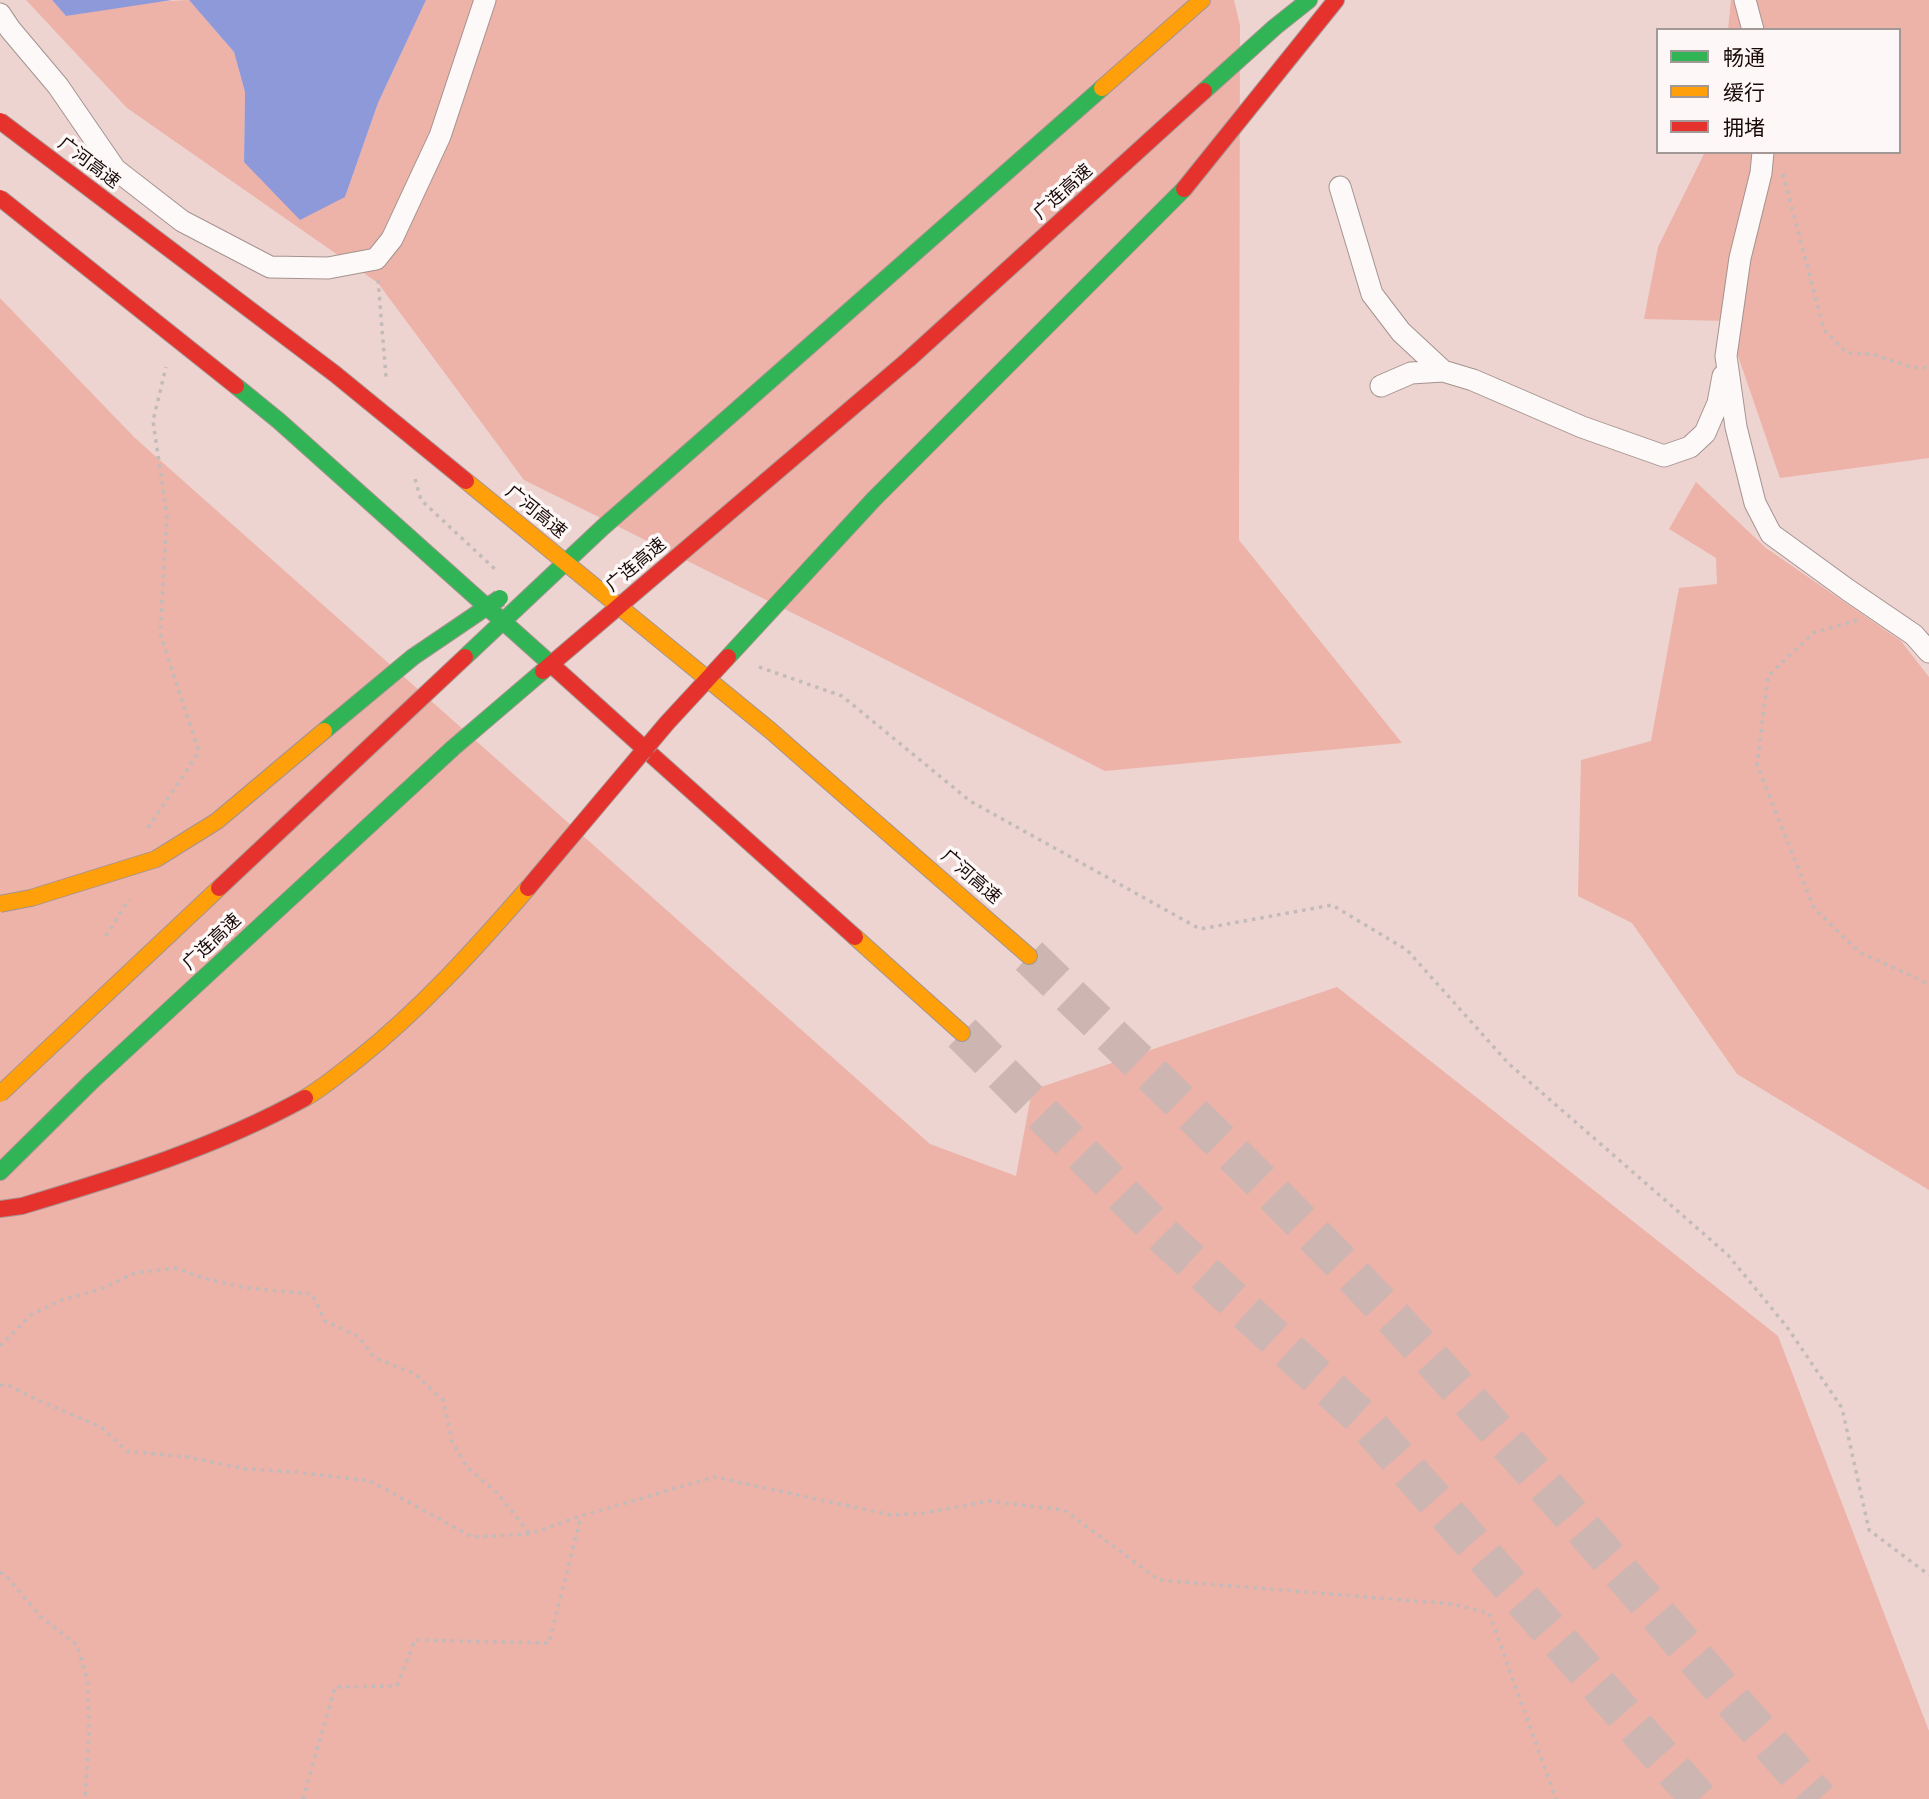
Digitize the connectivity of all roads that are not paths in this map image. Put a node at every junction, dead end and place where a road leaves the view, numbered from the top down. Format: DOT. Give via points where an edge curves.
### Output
graph roads {
  1 [pos="485,0"];
  2 [pos="1202,0"];
  3 [pos="1309,0"];
  4 [pos="1336,0"];
  5 [pos="1745,0"];
  6 [pos="0,14"];
  7 [pos="1752,28"];
  8 [pos="0,121"];
  9 [pos="1763,154"];
  10 [pos="1340,187"];
  11 [pos="0,198"];
  12 [pos="1726,356"];
  13 [pos="1443,371"];
  14 [pos="1381,386"];
  15 [pos="602,528"];
  16 [pos="1929,652"];
  17 [pos="0,904"];
  18 [pos="1029,956"];
  19 [pos="962,1033"];
  20 [pos="0,1094"];
  21 [pos="0,1172"];
  22 [pos="0,1209"];
  1 -- 6 [label="street" via="440,136 392,239 376,259 328,268 270,267 182,221 115,169 58,86"];
  2 -- 15 [label="highway, 广连高速, bridge"];
  3 -- 21 [label="highway, 广连高速, bridge" via="909,359 453,748 92,1081"];
  4 -- 22 [label="highway, bridge" via="1181,192 874,499 667,723 464,963 386,1038 315,1092 246,1129 152,1166"];
  5 -- 7 [label="street"];
  8 -- 18 [label="highway, 广河高速, bridge" via="335,374 771,731"];
  9 -- 12 [label="street" via="1740,258"];
  10 -- 13 [label="street" via="1372,294 1401,332"];
  11 -- 19 [label="highway, bridge" via="279,421"];
  12 -- 13 [label="street" via="1718,403 1705,433 1690,447 1664,456"];
  12 -- 16 [label="street" via="1755,503 1771,534 1914,635"];
  13 -- 14 [label="street" via="1411,373"];
  15 -- 17 [label="highway, bridge" via="413,657 217,821 156,859"];
  15 -- 20 [label="highway, 广连高速, bridge"];
}
